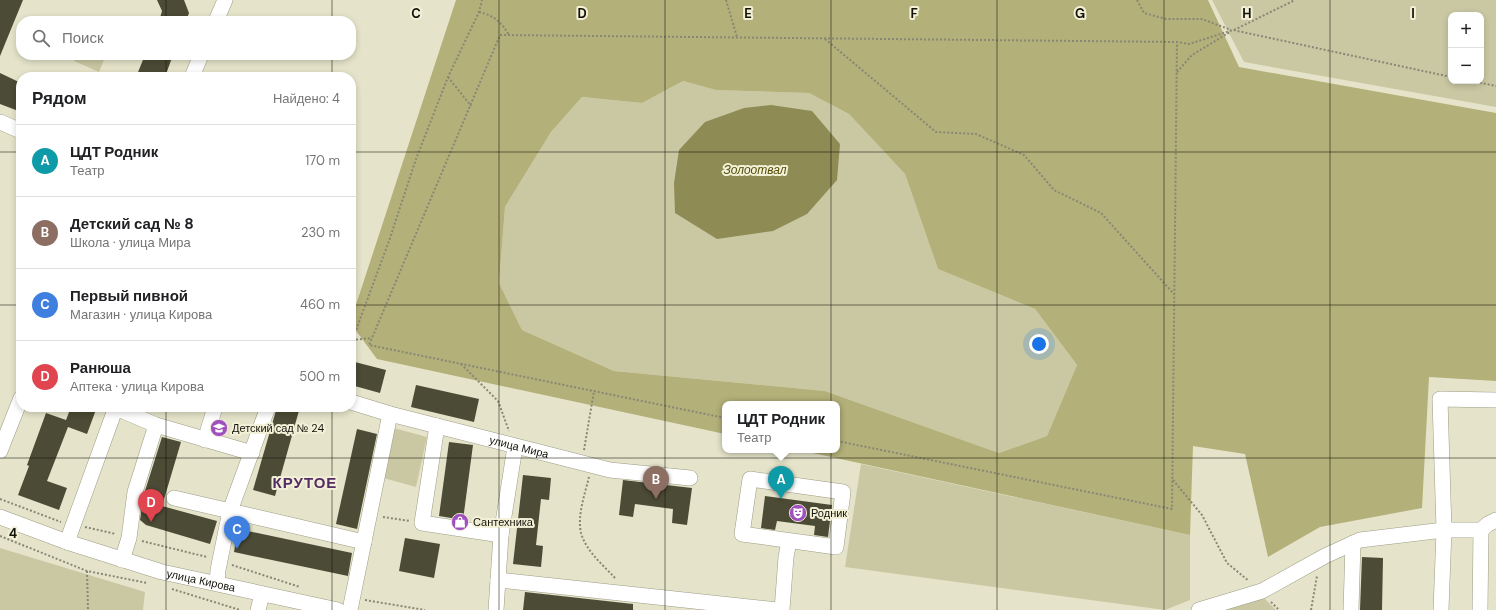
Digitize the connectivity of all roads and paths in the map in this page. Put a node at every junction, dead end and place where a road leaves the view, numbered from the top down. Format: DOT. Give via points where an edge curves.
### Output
graph roads {
  1 [pos="225,0"];
  2 [pos="482,0"];
  3 [pos="726,0"];
  4 [pos="1137,0"];
  5 [pos="1295,0"];
  6 [pos="479,12"];
  7 [pos="218,16"];
  8 [pos="1233,30"];
  9 [pos="510,35"];
  10 [pos="737,37"];
  11 [pos="824,38"];
  12 [pos="1177,42"];
  13 [pos="199,60"];
  14 [pos="194,72"];
  15 [pos="1176,73"];
  16 [pos="1448,76"];
  17 [pos="448,77"];
  18 [pos="1484,84"];
  19 [pos="1496,86"];
  20 [pos="471,106"];
  21 [pos="0,122"];
  22 [pos="16,129"];
  23 [pos="1174,294"];
  24 [pos="356,327"];
  25 [pos="372,338"];
  26 [pos="356,340"];
  27 [pos="460,364"];
  28 [pos="594,391"];
  29 [pos="1496,400"];
  30 [pos="356,404"];
  31 [pos="16,411"];
  32 [pos="114,412"];
  33 [pos="127,412"];
  34 [pos="213,412"];
  35 [pos="266,412"];
  36 [pos="390,414"];
  37 [pos="722,417"];
  38 [pos="156,425"];
  39 [pos="437,426"];
  40 [pos="205,440"];
  41 [pos="840,442"];
  42 [pos="515,447"];
  43 [pos="0,451"];
  44 [pos="252,453"];
  45 [pos="587,464"];
  46 [pos="690,478"];
  47 [pos="1173,480"];
  48 [pos="174,498"];
  49 [pos="0,499"];
  50 [pos="230,511"];
  51 [pos="370,515"];
  52 [pos="0,517"];
  53 [pos="1496,520"];
  54 [pos="422,523"];
  55 [pos="74,524"];
  56 [pos="1444,530"];
  57 [pos="1481,530"];
  58 [pos="501,535"];
  59 [pos="0,536"];
  60 [pos="129,538"];
  61 [pos="789,541"];
  62 [pos="67,542"];
  63 [pos="364,542"];
  64 [pos="1353,543"];
  65 [pos="122,560"];
  66 [pos="221,561"];
  67 [pos="87,571"];
  68 [pos="1319,573"];
  69 [pos="498,580"];
  70 [pos="147,583"];
  71 [pos="217,583"];
  72 [pos="166,587"];
  73 [pos="306,589"];
  74 [pos="1262,591"];
  75 [pos="262,594"];
  76 [pos="629,594"];
  77 [pos="351,604"];
  78 [pos="744,608"];
  79 [pos="88,610"];
  80 [pos="240,610"];
  81 [pos="258,610"];
  82 [pos="338,610"];
  83 [pos="426,610"];
  84 [pos="496,610"];
  85 [pos="777,610"];
  86 [pos="782,610"];
  87 [pos="1199,610"];
  88 [pos="1279,610"];
  89 [pos="1311,610"];
  90 [pos="1350,610"];
  91 [pos="1441,610"];
  92 [pos="1480,610"];
  1 -- 7 [label="street"];
  2 -- 6 [label="path"];
  3 -- 10 [label="path"];
  4 -- 8 [label="path" via="1144,13 1166,19 1202,19"];
  5 -- 8 [label="path"];
  6 -- 9 [label="path" via="489,14 502,24"];
  6 -- 17 [label="path"];
  8 -- 12 [label="path" via="1189,44"];
  8 -- 15 [label="path" via="1192,56"];
  8 -- 16 [label="path"];
  9 -- 10 [label="path"];
  9 -- 20 [label="path" via="500,35"];
  10 -- 11 [label="path"];
  11 -- 12 [label="path"];
  11 -- 23 [label="path" via="936,132 976,134 1024,155 1054,190 1101,213"];
  12 -- 15 [label="path"];
  13 -- 14 [label="street"];
  15 -- 23 [label="path"];
  17 -- 20 [label="path"];
  17 -- 24 [label="path"];
  18 -- 19 [label="path"];
  20 -- 25 [label="path"];
  21 -- 22 [label="street"];
  23 -- 47 [label="path"];
  25 -- 26 [label="path"];
  25 -- 27 [label="path" via="369,345"];
  27 -- 28 [label="path"];
  27 -- 42 [label="path" via="498,401"];
  28 -- 37 [label="path"];
  28 -- 45 [label="path"];
  29 -- 56 [label="street" via="1440,399"];
  30 -- 36 [label="street, улица Мира"];
  31 -- 43 [label="street"];
  32 -- 55 [label="street"];
  33 -- 38 [label="street"];
  34 -- 40 [label="street"];
  35 -- 44 [label="street"];
  36 -- 39 [label="street, улица Мира"];
  36 -- 51 [label="street"];
  38 -- 40 [label="street"];
  38 -- 60 [label="street" via="136,492"];
  39 -- 42 [label="street, улица Мира"];
  39 -- 54 [label="street"];
  40 -- 44 [label="street"];
  41 -- 47 [label="path" via="1172,509"];
  42 -- 45 [label="street, улица Мира"];
  42 -- 58 [label="street"];
  44 -- 50 [label="street"];
  45 -- 46 [label="street, улица Мира" via="610,470"];
  45 -- 76 [label="path" via="581,533 595,557"];
  47 -- 74 [label="path" via="1202,515 1227,563"];
  48 -- 50 [label="street"];
  49 -- 55 [label="path" via="61,522"];
  50 -- 63 [label="street"];
  50 -- 66 [label="street"];
  51 -- 54 [label="path"];
  51 -- 63 [label="street"];
  52 -- 62 [label="street, улица Кирова"];
  53 -- 57 [label="street"];
  54 -- 58 [label="street"];
  55 -- 60 [label="path"];
  55 -- 62 [label="street"];
  56 -- 57 [label="street"];
  56 -- 64 [label="street"];
  56 -- 91 [label="street"];
  57 -- 92 [label="street"];
  58 -- 69 [label="street"];
  59 -- 67 [label="path"];
  60 -- 65 [label="street"];
  60 -- 66 [label="path"];
  61 -- 61 [label="street" via="742,534 750,479 843,492 836,547"];
  61 -- 86 [label="street"];
  62 -- 65 [label="street, улица Кирова"];
  63 -- 77 [label="street"];
  64 -- 74 [label="street"];
  64 -- 90 [label="street"];
  65 -- 71 [label="street, улица Кирова" via="162,572"];
  66 -- 71 [label="street"];
  66 -- 73 [label="path"];
  67 -- 70 [label="path"];
  67 -- 79 [label="path"];
  68 -- 89 [label="path"];
  69 -- 76 [label="street"];
  69 -- 84 [label="street"];
  71 -- 75 [label="street, улица Кирова"];
  72 -- 80 [label="path"];
  74 -- 87 [label="street"];
  74 -- 88 [label="path"];
  75 -- 81 [label="street"];
  75 -- 82 [label="street, улица Кирова"];
  76 -- 78 [label="street"];
  77 -- 83 [label="path"];
  78 -- 85 [label="street"];
}
